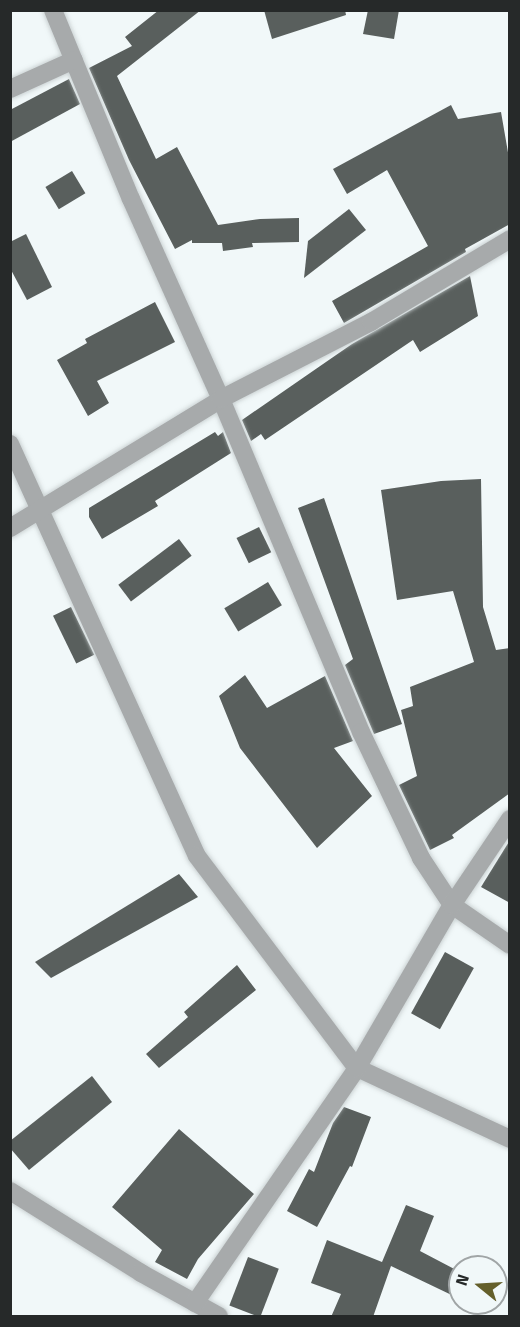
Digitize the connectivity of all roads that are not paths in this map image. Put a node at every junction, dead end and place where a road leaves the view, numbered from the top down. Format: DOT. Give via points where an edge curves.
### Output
graph roads {
  1 [pos="53,10"];
  2 [pos="74,60"];
  3 [pos="10,89"];
  4 [pos="510,239"];
  5 [pos="221,399"];
  6 [pos="10,444"];
  7 [pos="42,510"];
  8 [pos="10,528"];
  9 [pos="510,819"];
  10 [pos="452,905"];
  11 [pos="510,945"];
  12 [pos="357,1068"];
  13 [pos="510,1139"];
  14 [pos="10,1191"];
  15 [pos="195,1303"];
  16 [pos="219,1317"];
  1 -- 2 [label="street"];
  2 -- 3 [label="street"];
  2 -- 5 [label="street"];
  4 -- 5 [label="street" via="371,322"];
  5 -- 7 [label="street"];
  5 -- 10 [label="street" via="361,732 421,858"];
  6 -- 7 [label="street"];
  7 -- 8 [label="street"];
  7 -- 12 [label="street" via="197,856"];
  9 -- 10 [label="street"];
  10 -- 11 [label="street"];
  10 -- 12 [label="street"];
  12 -- 13 [label="street"];
  12 -- 15 [label="street"];
  14 -- 15 [label="street"];
  15 -- 16 [label="street"];
}
